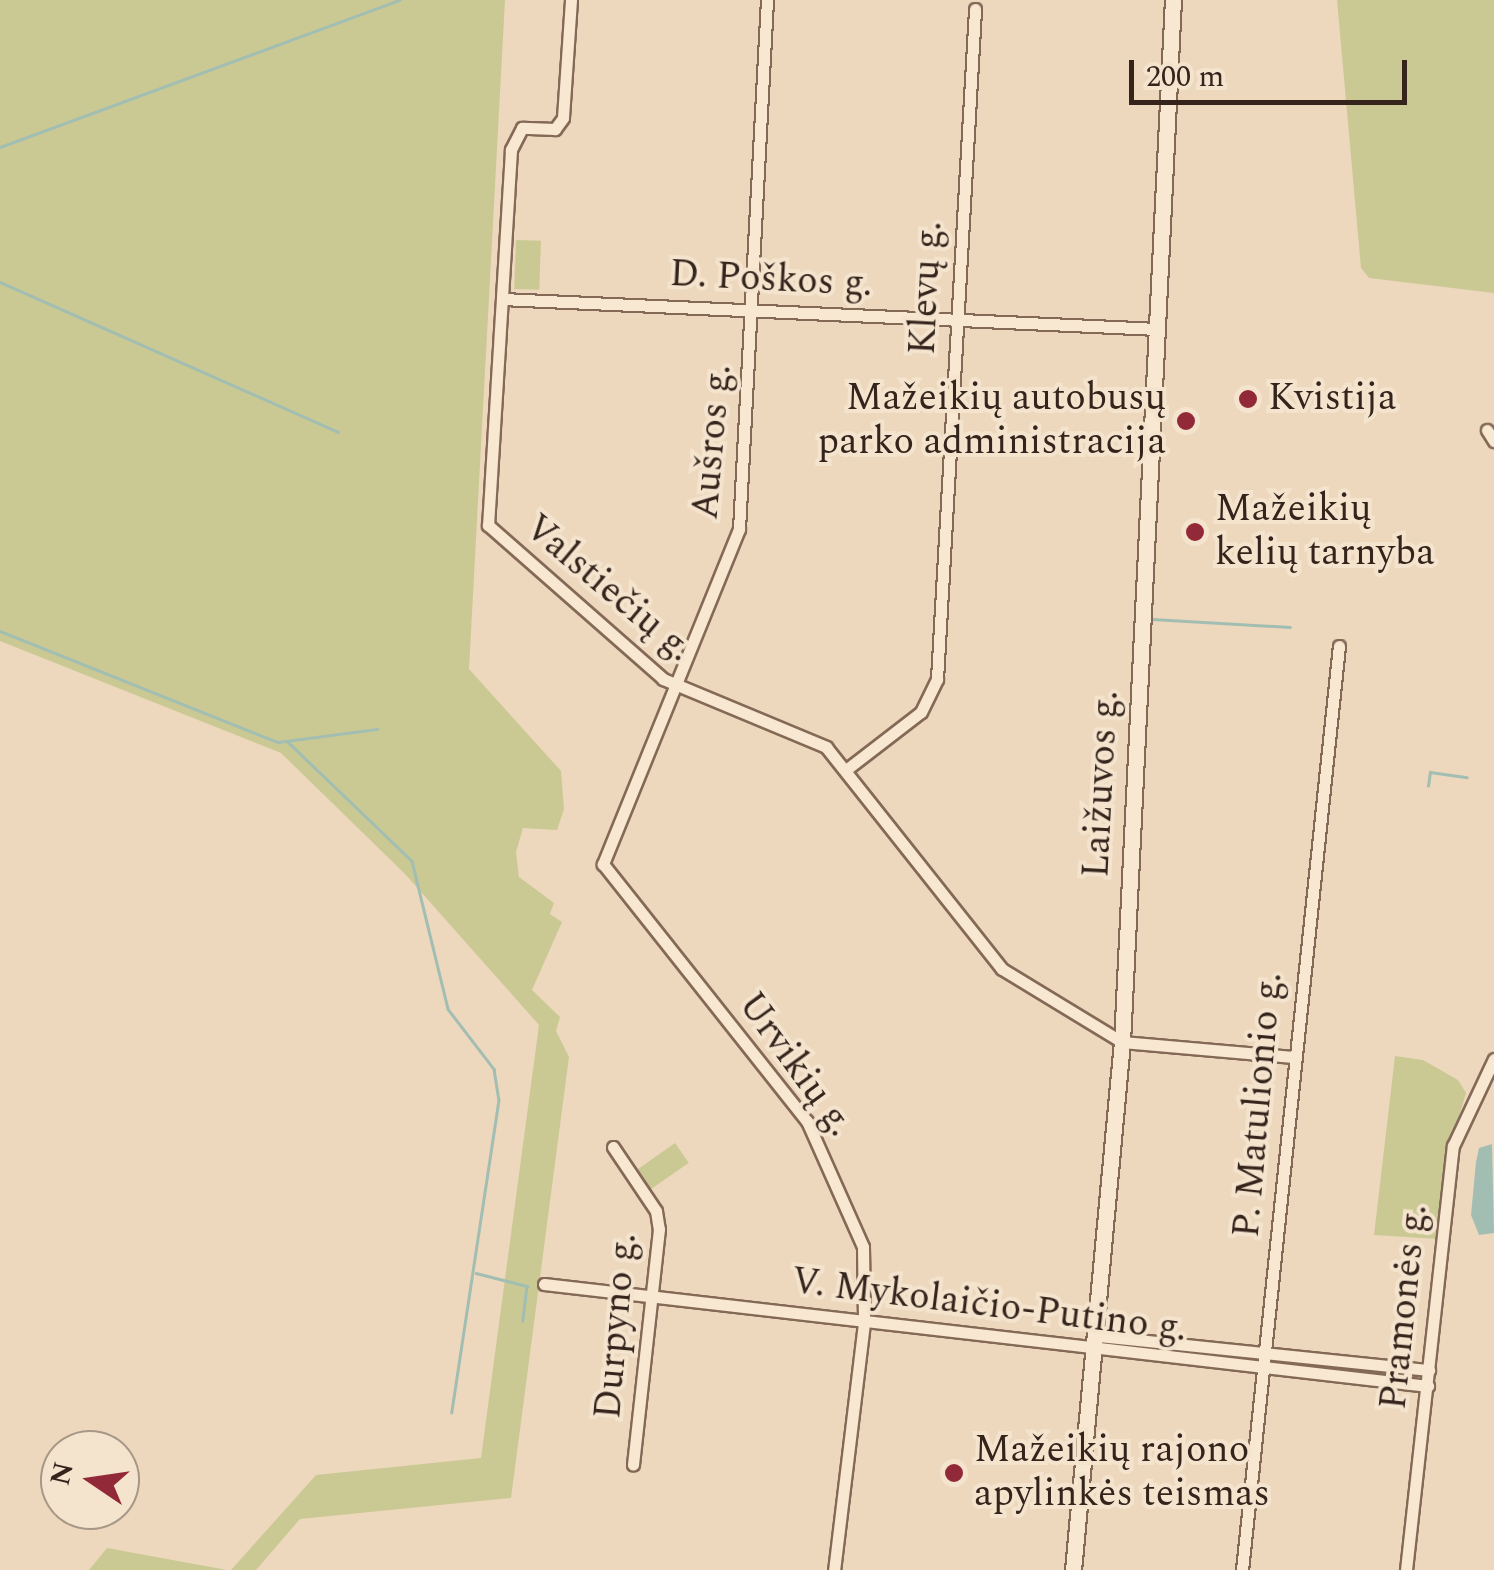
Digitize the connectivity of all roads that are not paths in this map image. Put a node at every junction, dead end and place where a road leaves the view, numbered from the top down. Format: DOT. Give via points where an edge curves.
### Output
graph roads {
  1 [pos="570,0"];
  2 [pos="767,0"];
  3 [pos="1173,0"];
  4 [pos="975,9"];
  5 [pos="502,299"];
  6 [pos="754,308"];
  7 [pos="955,320"];
  8 [pos="1158,329"];
  9 [pos="1339,646"];
  10 [pos="678,688"];
  11 [pos="847,770"];
  12 [pos="603,864"];
  13 [pos="1122,1042"];
  14 [pos="1293,1057"];
  15 [pos="1494,1059"];
  16 [pos="613,1147"];
  17 [pos="544,1284"];
  18 [pos="654,1296"];
  19 [pos="864,1323"];
  20 [pos="1098,1343"];
  21 [pos="1266,1353"];
  22 [pos="1265,1368"];
  23 [pos="1429,1370"];
  24 [pos="1428,1386"];
  25 [pos="633,1465"];
  26 [pos="834,1570"];
  27 [pos="1073,1570"];
  28 [pos="1242,1570"];
  29 [pos="1406,1570"];
  1 -- 5 [label="street, Valstiečių g." via="563,118 555,129 522,128 513,136"];
  2 -- 6 [label="street, Aušros g."];
  3 -- 8 [label="main road, Laižuvos g."];
  4 -- 7 [label="street, Klevų g."];
  5 -- 6 [label="street, D. Poškos g."];
  5 -- 10 [label="street, Valstiečių g." via="488,525"];
  6 -- 7 [label="street, D. Poškos g."];
  6 -- 10 [label="street, Aušros g." via="738,529"];
  7 -- 8 [label="street, D. Poškos g."];
  7 -- 11 [label="street, Klevų g." via="933,697"];
  8 -- 13 [label="main road, Laižuvos g."];
  9 -- 14 [label="street, P. Matulionio g."];
  10 -- 11 [label="street, Valstiečių g." via="826,746"];
  10 -- 12 [label="street, Aušros g."];
  11 -- 13 [label="street, Valstiečių g." via="985,955"];
  12 -- 19 [label="street, Urvikių g." via="822,1145 868,1266"];
  13 -- 14 [label="street"];
  13 -- 20 [label="main road, Laižuvos g."];
  14 -- 21 [label="street, P. Matulionio g."];
  15 -- 23 [label="street, Pramonės g." via="1452,1146"];
  16 -- 18 [label="street, Durpyno g." via="656,1211"];
  17 -- 18 [label="street, V. Mykolaičio-Putino g."];
  18 -- 19 [label="street, V. Mykolaičio-Putino g."];
  18 -- 25 [label="street, Durpyno g."];
  19 -- 20 [label="street, V. Mykolaičio-Putino g."];
  19 -- 26 [label="street, Urvikių g."];
  20 -- 21 [label="street, V. Mykolaičio-Putino g."];
  20 -- 22 [label="street, V. Mykolaičio-Putino g."];
  20 -- 27 [label="main road, Laižuvos g."];
  21 -- 22 [label="street, P. Matulionio g."];
  21 -- 23 [label="street, V. Mykolaičio-Putino g."];
  22 -- 24 [label="street, V. Mykolaičio-Putino g."];
  22 -- 28 [label="street, P. Matulionio g."];
  23 -- 24 [label="street, Pramonės g."];
  24 -- 29 [label="street, Pramonės g."];
}
